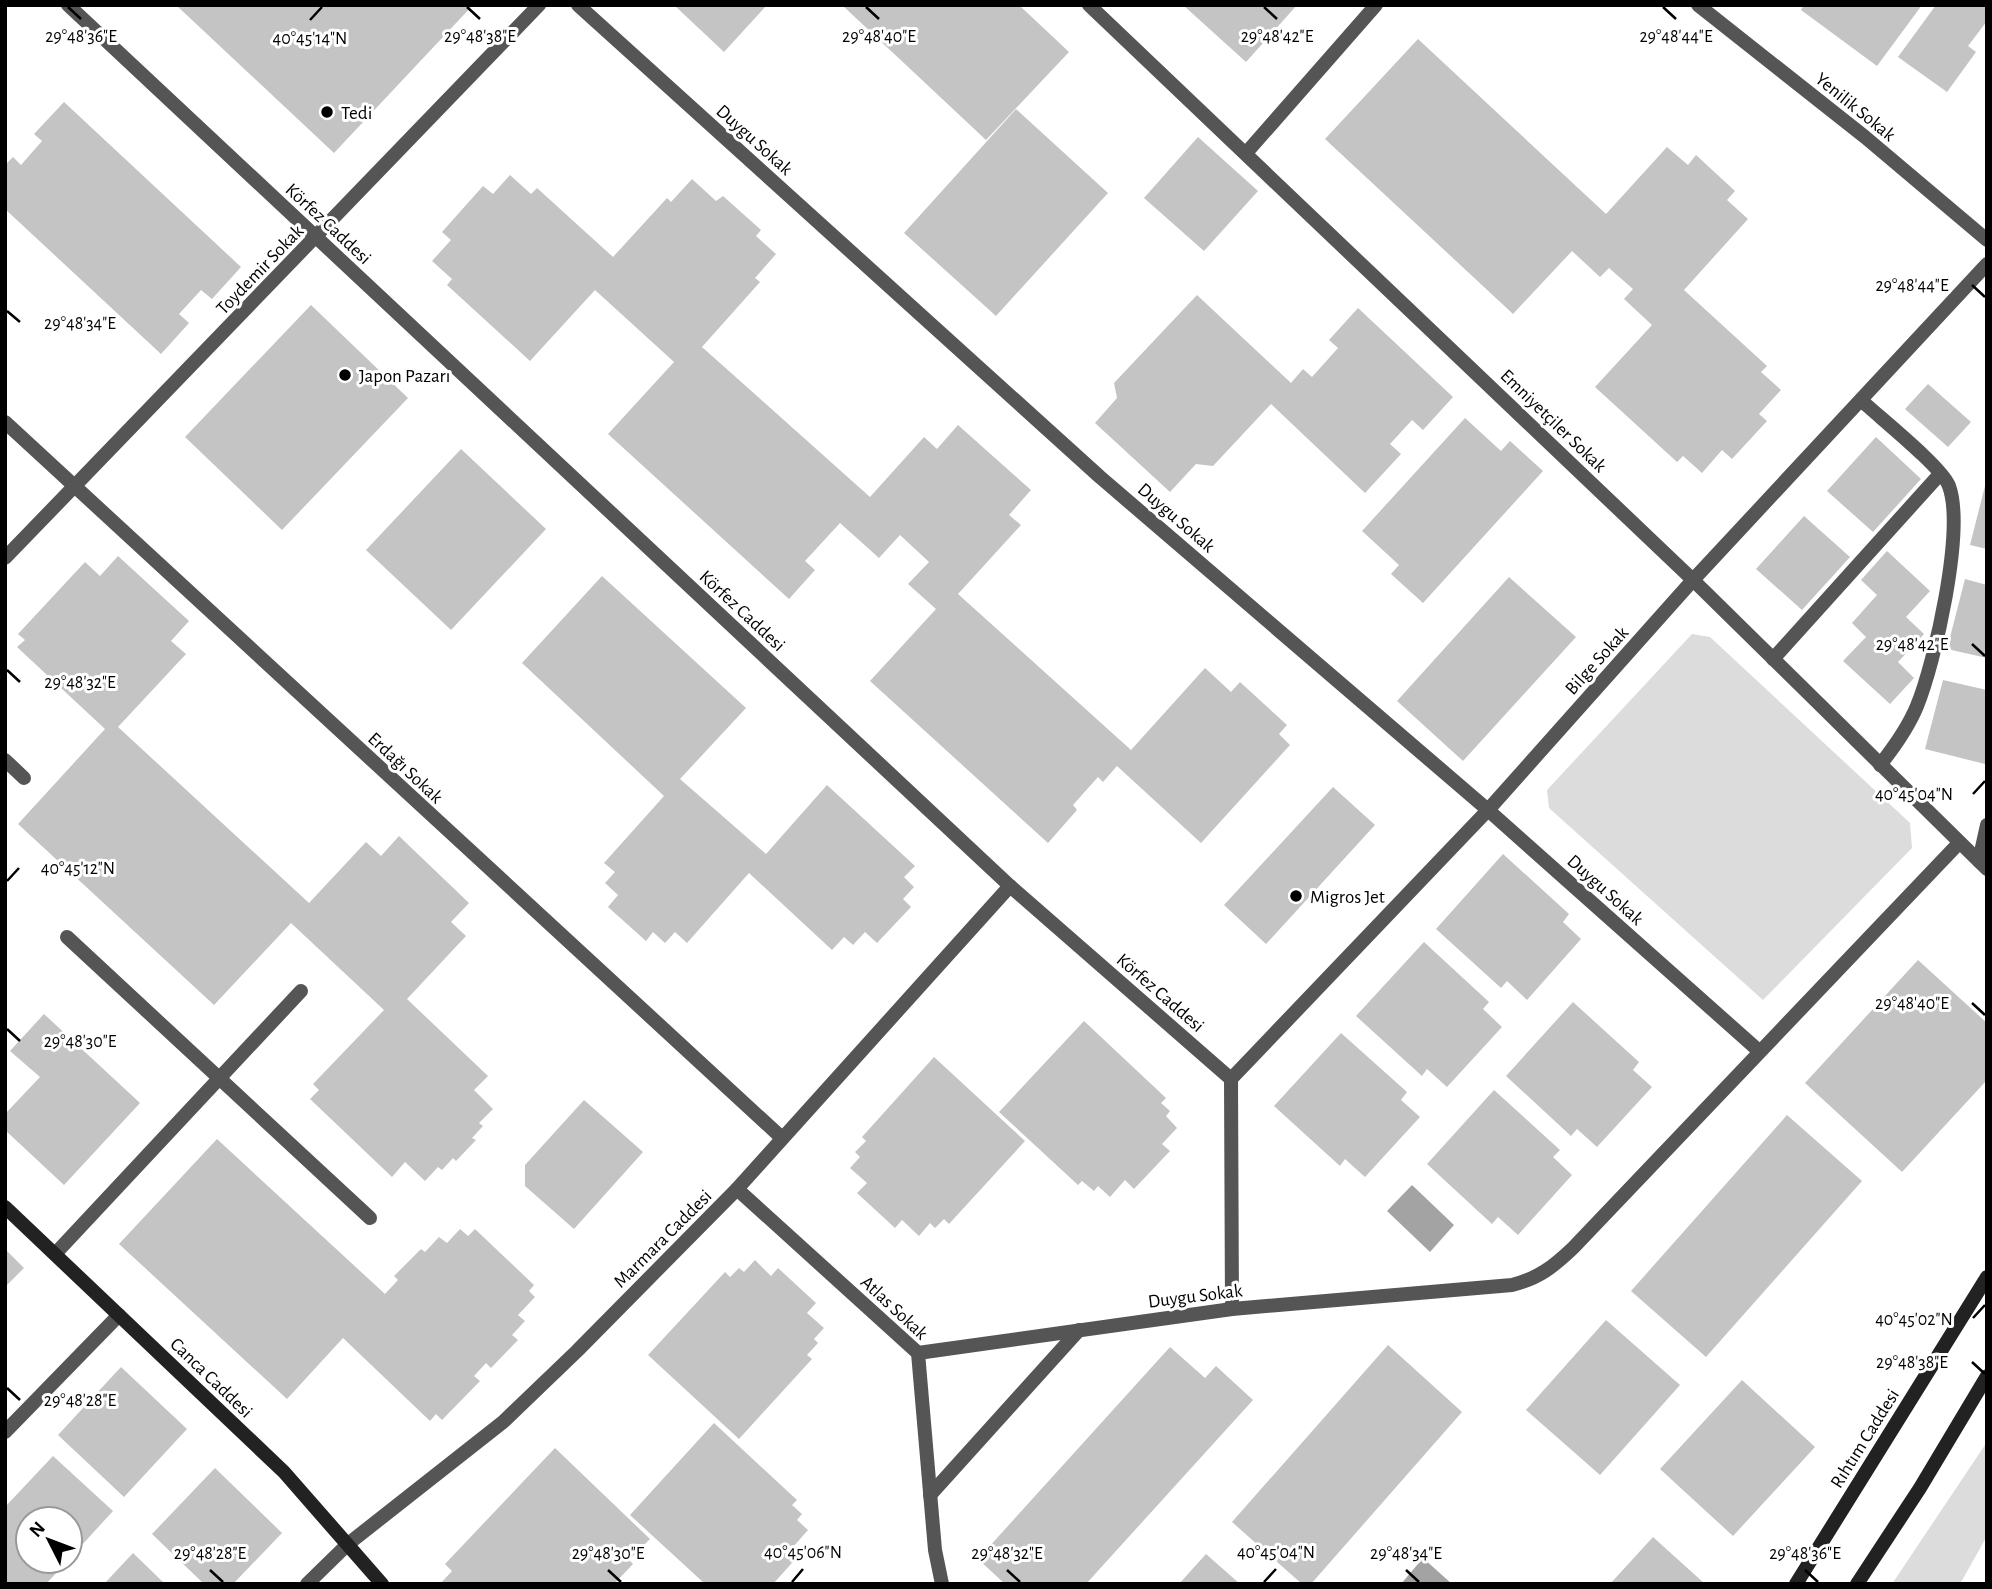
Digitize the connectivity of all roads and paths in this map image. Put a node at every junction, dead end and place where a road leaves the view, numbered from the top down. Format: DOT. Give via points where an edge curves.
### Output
graph roads {
  1 [pos="68,5"];
  2 [pos="539,5"];
  3 [pos="578,5"];
  4 [pos="1089,5"];
  5 [pos="1376,5"];
  6 [pos="1698,5"];
  7 [pos="1247,152"];
  8 [pos="317,237"];
  9 [pos="1987,240"];
  10 [pos="1987,264"];
  11 [pos="1861,400"];
  12 [pos="5,422"];
  13 [pos="1940,474"];
  14 [pos="74,487"];
  15 [pos="5,558"];
  16 [pos="1693,580"];
  17 [pos="1773,660"];
  18 [pos="5,760"];
  19 [pos="1880,765"];
  20 [pos="23,778"];
  21 [pos="1488,810"];
  22 [pos="1987,825"];
  23 [pos="1959,843"];
  24 [pos="1983,865"];
  25 [pos="1010,886"];
  26 [pos="67,937"];
  27 [pos="301,990"];
  28 [pos="1759,1051"];
  29 [pos="219,1078"];
  30 [pos="1231,1079"];
  31 [pos="782,1138"];
  32 [pos="737,1189"];
  33 [pos="5,1207"];
  34 [pos="370,1218"];
  35 [pos="55,1254"];
  36 [pos="1987,1277"];
  37 [pos="1232,1309"];
  38 [pos="119,1315"];
  39 [pos="1079,1330"];
  40 [pos="918,1353"];
  41 [pos="1987,1376"];
  42 [pos="5,1432"];
  43 [pos="930,1495"];
  44 [pos="348,1544"];
  45 [pos="307,1584"];
  46 [pos="382,1584"];
  47 [pos="942,1584"];
  48 [pos="1796,1584"];
  49 [pos="1857,1584"];
  1 -- 8 [label="street, Körfez Caddesi"];
  2 -- 8 [label="street, Toydemir Sokak"];
  3 -- 21 [label="street, Duygu Sokak" via="1090,467"];
  4 -- 7 [label="street, Emniyetçiler Sokak"];
  5 -- 7 [label="street"];
  6 -- 9 [label="street, Yenilik Sokak"];
  7 -- 16 [label="street, Emniyetçiler Sokak"];
  8 -- 14 [label="street, Toydemir Sokak"];
  8 -- 25 [label="street, Körfez Caddesi"];
  10 -- 11 [label="street, Bilge Sokak"];
  11 -- 13 [label="street"];
  11 -- 16 [label="street, Bilge Sokak"];
  12 -- 14 [label="street, Erdağı Sokak"];
  13 -- 17 [label="street"];
  13 -- 19 [label="street" via="1948,484 1953,524 1950,566 1928,676 1903,736"];
  14 -- 15 [label="street, Toydemir Sokak"];
  14 -- 31 [label="street, Erdağı Sokak"];
  16 -- 17 [label="street, Emniyetçiler Sokak"];
  16 -- 21 [label="street, Bilge Sokak"];
  17 -- 19 [label="street, Emniyetçiler Sokak"];
  18 -- 20 [label="street"];
  19 -- 23 [label="street, Emniyetçiler Sokak"];
  21 -- 28 [label="street, Duygu Sokak"];
  21 -- 30 [label="street, Bilge Sokak"];
  22 -- 24 [label="street"];
  23 -- 24 [label="street, Emniyetçiler Sokak"];
  23 -- 28 [label="street, Duygu Sokak"];
  25 -- 30 [label="street, Körfez Caddesi"];
  25 -- 31 [label="street, Marmara Caddesi"];
  26 -- 29 [label="street"];
  27 -- 29 [label="street"];
  28 -- 37 [label="street, Duygu Sokak" via="1573,1248 1550,1270 1532,1279"];
  29 -- 34 [label="street"];
  29 -- 35 [label="street"];
  30 -- 37 [label="street"];
  31 -- 32 [label="street, Marmara Caddesi"];
  32 -- 40 [label="street, Atlas Sokak"];
  32 -- 44 [label="street, Marmara Caddesi" via="503,1422"];
  33 -- 35 [label="main road, Canca Caddesi"];
  35 -- 38 [label="main road, Canca Caddesi"];
  36 -- 48 [label="main road, Rıhtım Caddesi"];
  37 -- 39 [label="street, Duygu Sokak"];
  38 -- 42 [label="street"];
  38 -- 44 [label="main road, Canca Caddesi" via="284,1472"];
  39 -- 40 [label="street, Duygu Sokak"];
  39 -- 43 [label="street"];
  40 -- 43 [label="street, Atlas Sokak"];
  41 -- 49 [label="main road"];
  43 -- 47 [label="street, Atlas Sokak"];
  44 -- 45 [label="street, Marmara Caddesi"];
  44 -- 46 [label="main road, Canca Caddesi"];
}
